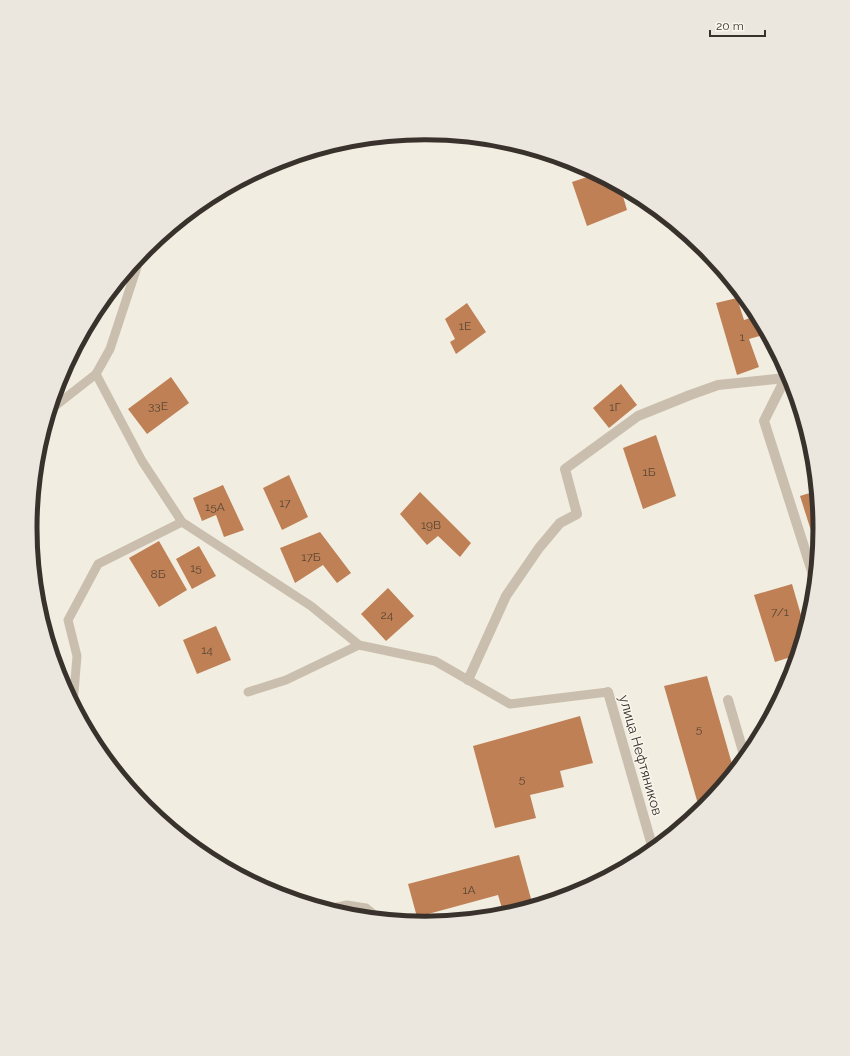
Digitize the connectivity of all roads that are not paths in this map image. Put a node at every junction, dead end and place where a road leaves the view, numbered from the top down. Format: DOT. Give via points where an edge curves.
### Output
graph roads {
  1 [pos="136,269"];
  2 [pos="96,374"];
  3 [pos="782,377"];
  4 [pos="784,382"];
  5 [pos="58,404"];
  6 [pos="182,522"];
  7 [pos="811,567"];
  8 [pos="359,645"];
  9 [pos="468,680"];
  10 [pos="248,692"];
  11 [pos="608,692"];
  12 [pos="74,693"];
  13 [pos="728,700"];
  14 [pos="743,751"];
  15 [pos="651,843"];
  16 [pos="339,907"];
  17 [pos="372,913"];
  1 -- 2 [label="lane" via="110,348"];
  2 -- 5 [label="lane"];
  2 -- 6 [label="lane" via="142,461"];
  3 -- 9 [label="street" via="718,385 638,416 565,469 577,514 560,523 539,548 506,596"];
  4 -- 7 [label="street" via="764,421"];
  6 -- 8 [label="lane" via="311,606"];
  6 -- 12 [label="lane" via="98,564 68,620 77,656"];
  8 -- 9 [label="lane" via="435,661"];
  8 -- 10 [label="lane" via="286,680"];
  9 -- 11 [label="lane" via="510,704"];
  11 -- 15 [label="street, улица Нефтяников"];
  13 -- 14 [label="street"];
  16 -- 17 [label="lane" via="366,908"];
}
